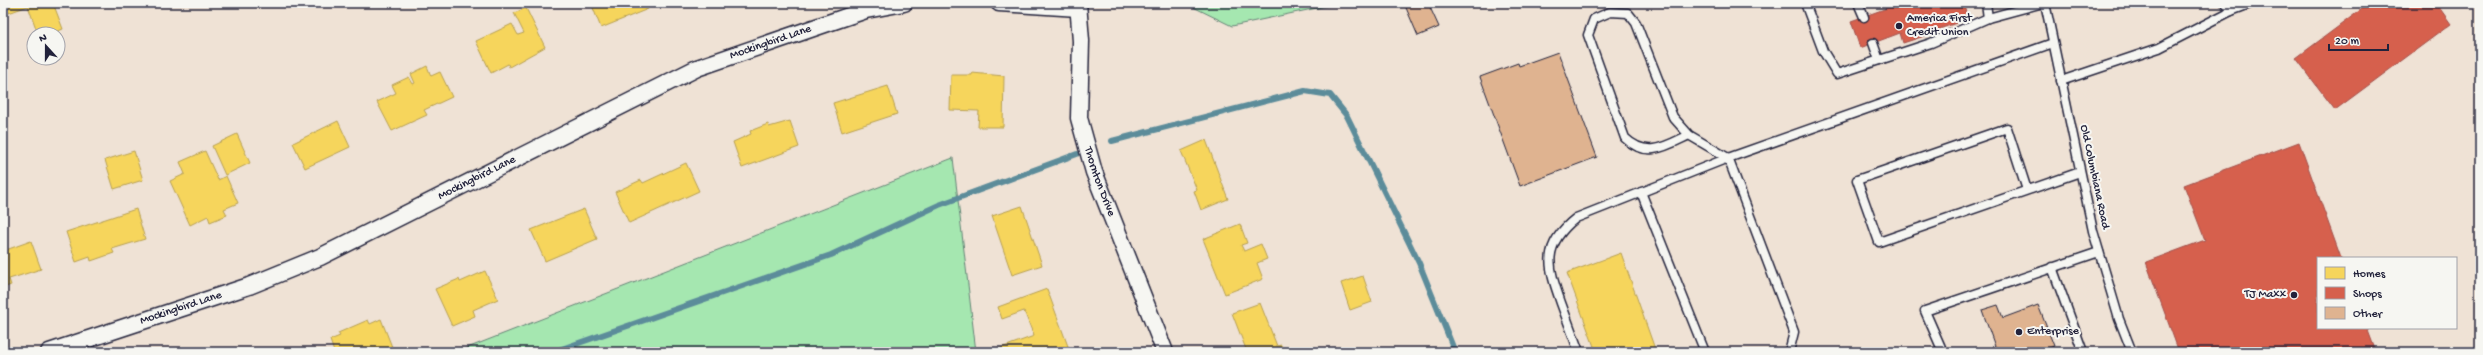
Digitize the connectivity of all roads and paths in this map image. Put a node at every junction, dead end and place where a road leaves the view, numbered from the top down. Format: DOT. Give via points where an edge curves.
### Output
graph roads {
  1 [pos="904,3"];
  2 [pos="999,3"];
  3 [pos="1805,3"];
  4 [pos="1858,3"];
  5 [pos="1986,3"];
  6 [pos="2044,3"];
  7 [pos="2225,3"];
  8 [pos="2252,3"];
  9 [pos="1078,6"];
  10 [pos="2231,11"];
  11 [pos="1864,17"];
  12 [pos="1988,18"];
  13 [pos="1873,43"];
  14 [pos="2053,43"];
  15 [pos="1879,60"];
  16 [pos="2061,81"];
  17 [pos="1690,135"];
  18 [pos="1728,158"];
  19 [pos="2080,172"];
  20 [pos="2027,190"];
  21 [pos="1641,192"];
  22 [pos="2099,252"];
  23 [pos="2052,267"];
  24 [pos="49,352"];
  25 [pos="1165,352"];
  26 [pos="1579,352"];
  27 [pos="1705,352"];
  28 [pos="1789,352"];
  29 [pos="1943,352"];
  30 [pos="2083,352"];
  31 [pos="2132,352"];
  1 -- 24 [label="street, Mockingbird Lane" via="866,10 697,68 320,257 249,286"];
  2 -- 9 [label="street"];
  3 -- 15 [label="lane" via="1823,51 1836,74"];
  4 -- 11 [label="lane"];
  5 -- 12 [label="lane"];
  6 -- 12 [label="lane"];
  6 -- 14 [label="lane, Old Columbiana Road"];
  7 -- 10 [label="lane"];
  8 -- 10 [label="lane"];
  9 -- 25 [label="street, Thornton Drive" via="1081,41 1079,118 1094,172"];
  10 -- 16 [label="lane" via="2159,48"];
  12 -- 15 [label="lane"];
  13 -- 15 [label="lane"];
  14 -- 16 [label="lane, Old Columbiana Road"];
  14 -- 18 [label="lane"];
  16 -- 19 [label="lane, Old Columbiana Road"];
  17 -- 17 [label="lane" via="1673,117 1636,23 1628,13 1610,12 1594,19 1588,35 1625,138 1635,148 1648,150"];
  17 -- 18 [label="lane"];
  18 -- 21 [label="lane"];
  18 -- 28 [label="lane" via="1794,332"];
  19 -- 20 [label="lane"];
  19 -- 22 [label="lane, Old Columbiana Road"];
  20 -- 20 [label="lane" via="1879,242 1857,180 2007,128"];
  21 -- 26 [label="lane" via="1576,218 1562,229 1552,248 1549,269"];
  21 -- 27 [label="lane"];
  22 -- 23 [label="lane"];
  22 -- 31 [label="lane, Old Columbiana Road" via="2119,319"];
  23 -- 29 [label="lane" via="1925,311"];
  23 -- 30 [label="lane"];
}
